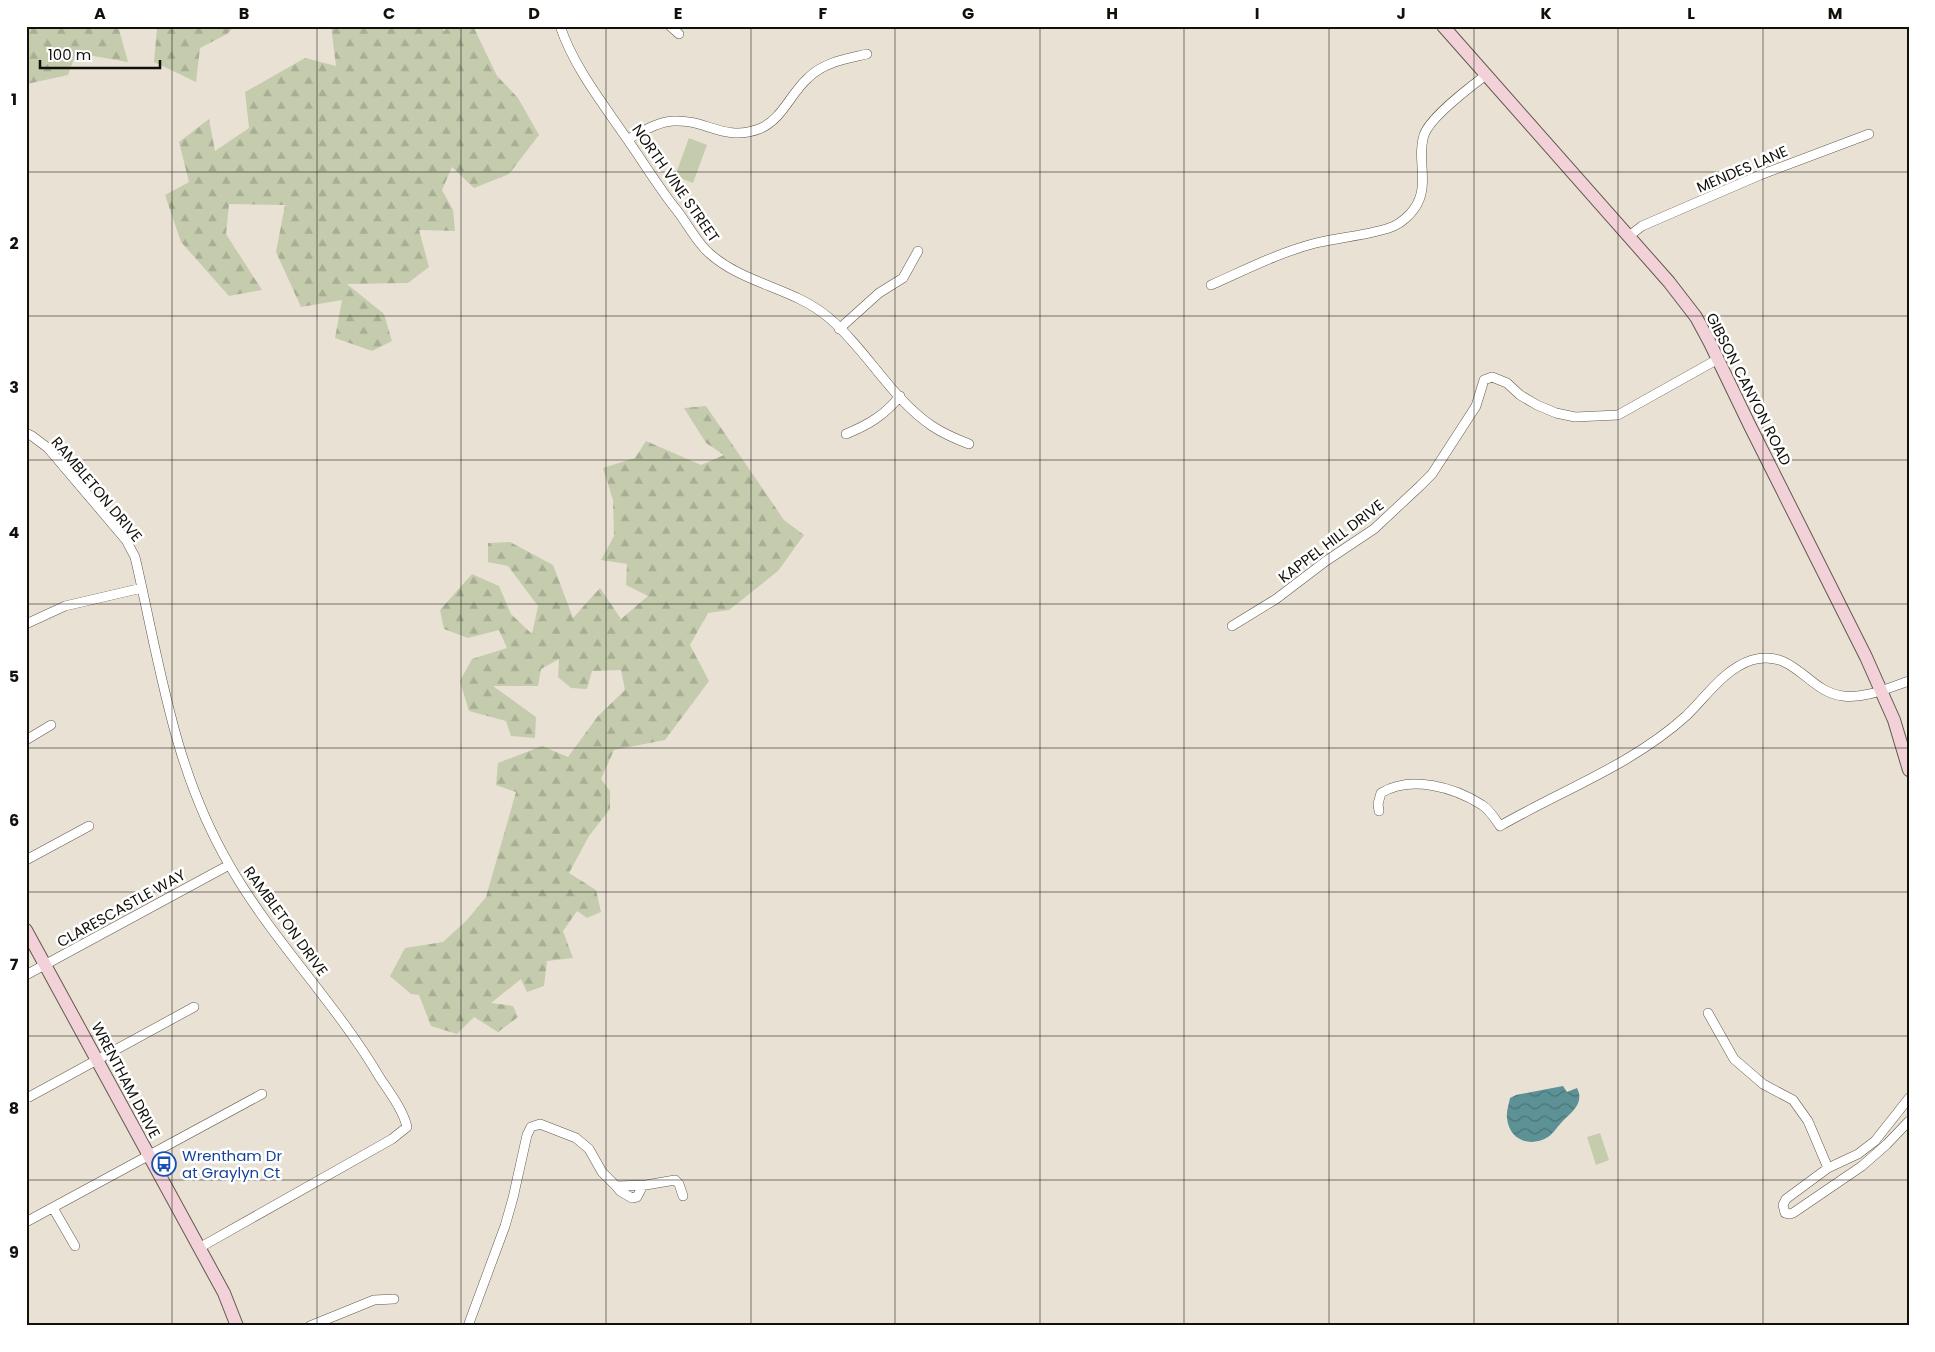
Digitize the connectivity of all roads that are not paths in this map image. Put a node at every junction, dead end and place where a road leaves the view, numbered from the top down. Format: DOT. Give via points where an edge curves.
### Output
graph roads {
  1 [pos="560,26"];
  2 [pos="670,26"];
  3 [pos="1443,26"];
  4 [pos="679,34"];
  5 [pos="867,54"];
  6 [pos="1486,74"];
  7 [pos="1869,134"];
  8 [pos="628,140"];
  9 [pos="1629,236"];
  10 [pos="918,251"];
  11 [pos="1211,285"];
  12 [pos="839,329"];
  13 [pos="1718,359"];
  14 [pos="900,396"];
  15 [pos="26,433"];
  16 [pos="846,434"];
  17 [pos="970,444"];
  18 [pos="142,588"];
  19 [pos="26,624"];
  20 [pos="1232,626"];
  21 [pos="1909,681"];
  22 [pos="1881,690"];
  23 [pos="51,725"];
  24 [pos="26,740"];
  25 [pos="1909,770"];
  26 [pos="1379,811"];
  27 [pos="89,826"];
  28 [pos="26,860"];
  29 [pos="229,865"];
  30 [pos="26,930"];
  31 [pos="45,965"];
  32 [pos="26,975"];
  33 [pos="194,1007"];
  34 [pos="1708,1012"];
  35 [pos="97,1060"];
  36 [pos="262,1094"];
  37 [pos="29,1097"];
  38 [pos="1909,1098"];
  39 [pos="1909,1121"];
  40 [pos="149,1155"];
  41 [pos="1828,1168"];
  42 [pos="683,1196"];
  43 [pos="53,1208"];
  44 [pos="26,1222"];
  45 [pos="74,1246"];
  46 [pos="199,1248"];
  47 [pos="394,1299"];
  48 [pos="237,1326"];
  49 [pos="310,1326"];
  50 [pos="468,1326"];
  1 -- 8 [label="street, NORTH VINE STREET" via="575,61"];
  2 -- 4 [label="street"];
  3 -- 6 [label="main road, GIBSON CANYON ROAD"];
  5 -- 8 [label="street" via="835,61 809,76 770,124 757,130 731,134 674,121 649,128"];
  6 -- 9 [label="main road, GIBSON CANYON ROAD"];
  6 -- 11 [label="street" via="1430,124 1424,135 1421,196 1404,220 1395,226 1290,251"];
  7 -- 9 [label="street, MENDES LANE" via="1760,175 1642,226"];
  8 -- 12 [label="street, NORTH VINE STREET" via="708,253 742,276 811,304"];
  9 -- 13 [label="main road, GIBSON CANYON ROAD" via="1690,310"];
  10 -- 12 [label="street" via="903,278 879,293"];
  12 -- 14 [label="street, NORTH VINE STREET"];
  13 -- 20 [label="street, KAPPEL HILL DRIVE" via="1618,415 1566,415 1520,395 1507,383 1492,377 1484,380 1476,406 1432,474 1420,486 1374,529 1276,599"];
  13 -- 22 [label="main road, GIBSON CANYON ROAD"];
  14 -- 16 [label="street" via="875,420"];
  14 -- 17 [label="street, NORTH VINE STREET" via="931,425"];
  15 -- 18 [label="street, RAMBLETON DRIVE" via="48,448 126,540 135,557"];
  18 -- 19 [label="street" via="64,606"];
  18 -- 29 [label="street, RAMBLETON DRIVE" via="181,757 206,820"];
  21 -- 22 [label="street"];
  22 -- 25 [label="main road, GIBSON CANYON ROAD"];
  22 -- 26 [label="street" via="1860,696 1835,695 1819,688 1791,665 1765,658 1752,660 1725,676 1686,716 1627,759 1500,826 1484,805 1428,786 1408,784 1391,787 1381,794"];
  23 -- 24 [label="street"];
  27 -- 28 [label="street"];
  29 -- 31 [label="street, CLARESCASTLE WAY"];
  29 -- 46 [label="street, RAMBLETON DRIVE" via="250,898 365,1051 407,1127 392,1139"];
  30 -- 31 [label="main road, WRENTHAM DRIVE"];
  31 -- 32 [label="street, CLARESCASTLE WAY"];
  31 -- 35 [label="main road, WRENTHAM DRIVE"];
  33 -- 35 [label="street"];
  34 -- 41 [label="street" via="1734,1059 1763,1084 1793,1100 1808,1121"];
  35 -- 37 [label="street"];
  35 -- 40 [label="main road, WRENTHAM DRIVE"];
  36 -- 40 [label="street"];
  38 -- 41 [label="street" via="1876,1141 1858,1154"];
  39 -- 41 [label="street" via="1862,1166 1793,1213 1785,1213 1783,1205 1786,1199"];
  40 -- 43 [label="street"];
  40 -- 46 [label="main road, WRENTHAM DRIVE"];
  42 -- 50 [label="street" via="674,1180 616,1186 576,1138 545,1126 531,1127 500,1240"];
  43 -- 44 [label="street"];
  43 -- 45 [label="street"];
  46 -- 48 [label="main road, WRENTHAM DRIVE" via="224,1293"];
  47 -- 49 [label="street" via="374,1300"];
}
